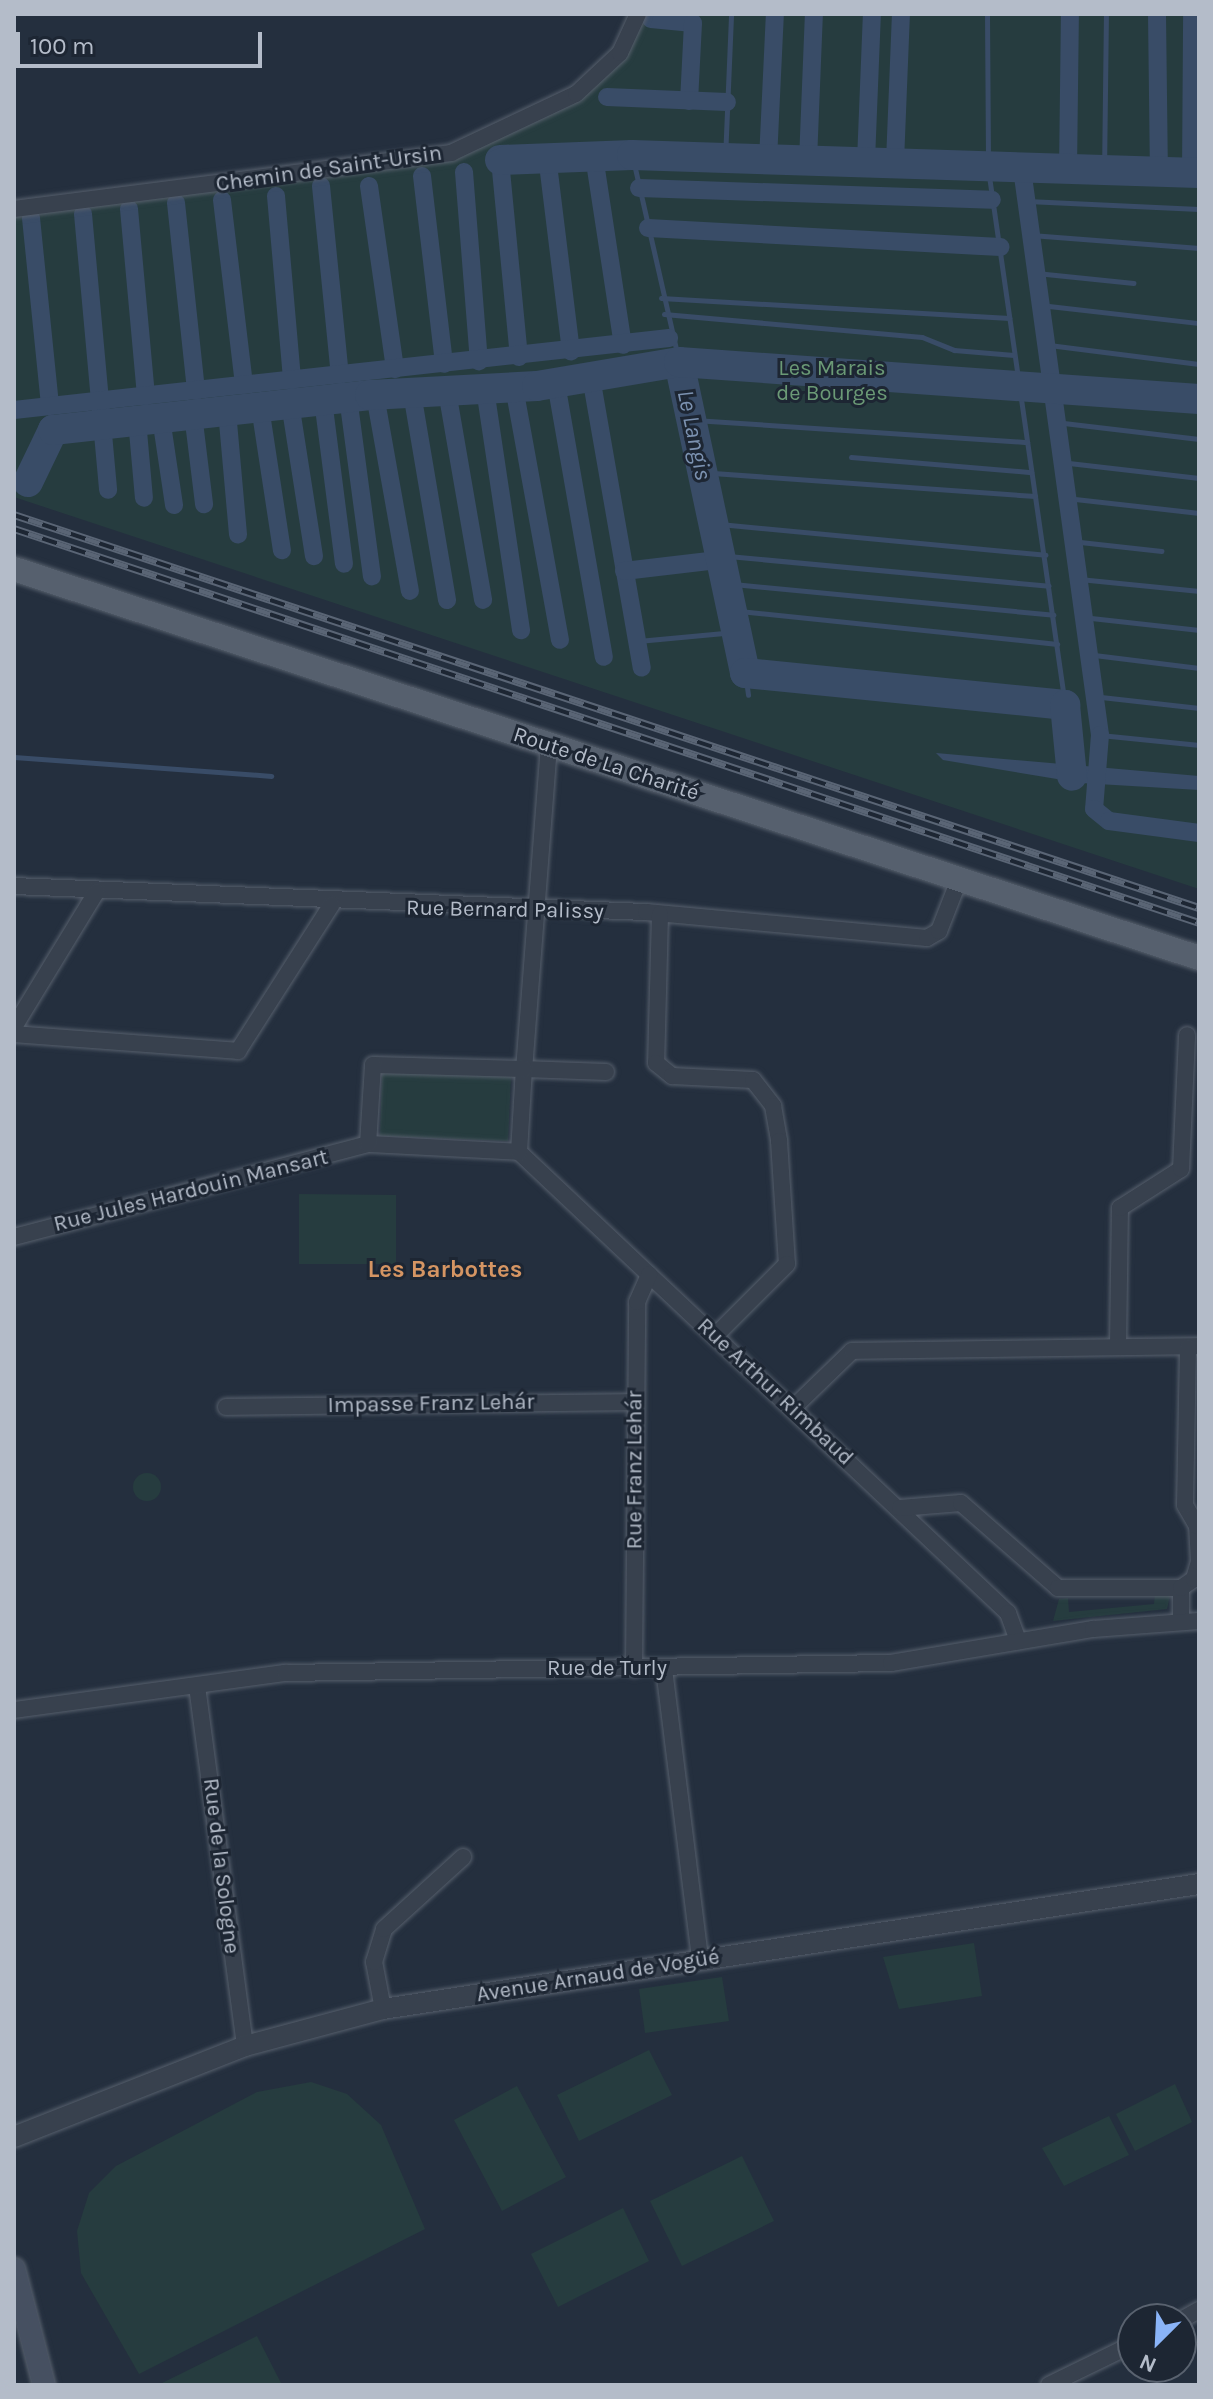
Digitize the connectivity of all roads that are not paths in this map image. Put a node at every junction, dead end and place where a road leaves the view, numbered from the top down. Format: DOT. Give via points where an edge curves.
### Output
graph roads {
  1 [pos="638,14"];
  2 [pos="14,209"];
  3 [pos="18,570"];
  4 [pos="549,745"];
  5 [pos="959,880"];
  6 [pos="14,886"];
  7 [pos="97,891"];
  8 [pos="332,904"];
  9 [pos="533,912"];
  10 [pos="660,914"];
  11 [pos="1199,958"];
  12 [pos="14,1027"];
  13 [pos="14,1034"];
  14 [pos="1187,1035"];
  15 [pos="524,1069"];
  16 [pos="606,1072"];
  17 [pos="368,1144"];
  18 [pos="519,1152"];
  19 [pos="14,1237"];
  20 [pos="649,1275"];
  21 [pos="715,1336"];
  22 [pos="1193,1346"];
  23 [pos="1118,1347"];
  24 [pos="635,1402"];
  25 [pos="226,1407"];
  26 [pos="792,1409"];
  27 [pos="900,1508"];
  28 [pos="1181,1588"];
  29 [pos="1181,1621"];
  30 [pos="1199,1621"];
  31 [pos="1018,1641"];
  32 [pos="634,1669"];
  33 [pos="664,1669"];
  34 [pos="197,1686"];
  35 [pos="14,1710"];
  36 [pos="463,1857"];
  37 [pos="1199,1884"];
  38 [pos="700,1960"];
  39 [pos="383,2009"];
  40 [pos="245,2046"];
  41 [pos="14,2137"];
  42 [pos="14,2269"];
  43 [pos="1117,2352"];
  44 [pos="44,2385"];
  45 [pos="1049,2385"];
  1 -- 2 [label="street, Chemin de Saint-Ursin" via="620,53 576,94 451,153"];
  3 -- 4 [label="main road, Route de La Charité"];
  4 -- 5 [label="main road, Route de La Charité"];
  4 -- 9 [label="street"];
  5 -- 10 [label="street, Rue Bernard Palissy" via="939,931 927,938"];
  5 -- 11 [label="main road, Route de La Charité"];
  6 -- 7 [label="street, Rue Bernard Palissy"];
  7 -- 8 [label="street, Rue Bernard Palissy"];
  7 -- 12 [label="street"];
  8 -- 9 [label="street, Rue Bernard Palissy"];
  8 -- 13 [label="street" via="238,1051"];
  9 -- 10 [label="street, Rue Bernard Palissy"];
  9 -- 15 [label="street"];
  10 -- 21 [label="street" via="656,1063 672,1076 753,1080 773,1106 779,1141 787,1264"];
  14 -- 23 [label="street" via="1181,1169 1120,1208"];
  15 -- 16 [label="street"];
  15 -- 17 [label="street" via="373,1065"];
  15 -- 18 [label="street"];
  17 -- 18 [label="street, Rue Jules Hardouin Mansart"];
  17 -- 19 [label="street, Rue Jules Hardouin Mansart"];
  18 -- 20 [label="street, Rue Arthur Rimbaud"];
  20 -- 21 [label="street, Rue Arthur Rimbaud"];
  20 -- 24 [label="street, Rue Franz Lehár" via="637,1302"];
  21 -- 26 [label="street, Rue Arthur Rimbaud"];
  22 -- 23 [label="street"];
  22 -- 28 [label="street" via="1185,1505 1197,1526 1199,1562 1194,1579"];
  23 -- 26 [label="street" via="852,1351"];
  24 -- 25 [label="street, Impasse Franz Lehár"];
  24 -- 32 [label="street, Rue Franz Lehár"];
  26 -- 27 [label="street, Rue Arthur Rimbaud"];
  27 -- 28 [label="street" via="961,1503 1058,1588"];
  27 -- 31 [label="street, Rue Arthur Rimbaud" via="1008,1613"];
  28 -- 29 [label="street"];
  29 -- 30 [label="street, Rue de Turly"];
  29 -- 31 [label="street, Rue de Turly"];
  31 -- 33 [label="street, Rue de Turly" via="891,1663"];
  32 -- 33 [label="street, Rue de Turly"];
  32 -- 34 [label="street, Rue de Turly" via="285,1673"];
  33 -- 38 [label="street"];
  34 -- 35 [label="street, Rue de Turly"];
  34 -- 40 [label="street, Rue de la Sologne"];
  36 -- 39 [label="street" via="380,1937 374,1962"];
  37 -- 38 [label="street, Avenue Arnaud de Vogüé"];
  38 -- 39 [label="street, Avenue Arnaud de Vogüé"];
  39 -- 40 [label="street, Avenue Arnaud de Vogüé"];
  40 -- 41 [label="street, Avenue Arnaud de Vogüé"];
  42 -- 44 [label="main road"];
  43 -- 45 [label="street"];
}
